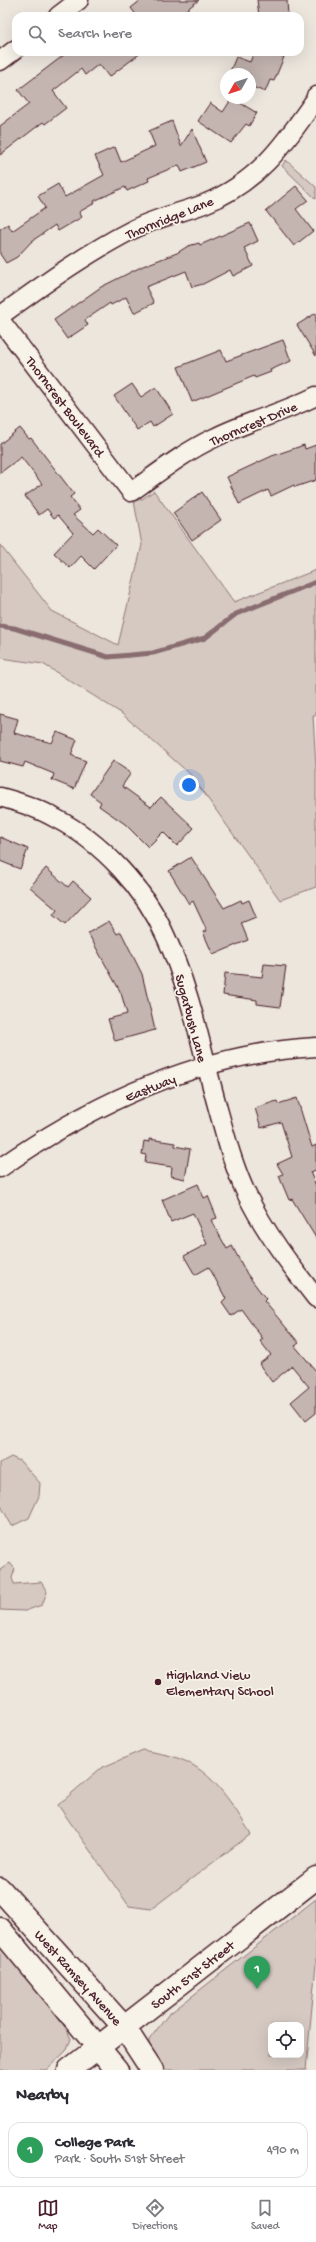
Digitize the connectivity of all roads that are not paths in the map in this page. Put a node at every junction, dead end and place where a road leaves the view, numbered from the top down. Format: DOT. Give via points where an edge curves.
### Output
graph roads {
  1 [pos="79,0"];
  2 [pos="63,12"];
  3 [pos="12,52"];
  4 [pos="0,61"];
  5 [pos="316,96"];
  6 [pos="0,316"];
  7 [pos="0,320"];
  8 [pos="316,396"];
  9 [pos="131,492"];
  10 [pos="0,797"];
  11 [pos="316,1047"];
  12 [pos="206,1066"];
  13 [pos="0,1168"];
  14 [pos="316,1298"];
  15 [pos="316,1878"];
  16 [pos="0,1889"];
  17 [pos="0,1929"];
  18 [pos="124,2027"];
  19 [pos="99,2046"];
  20 [pos="69,2070"];
  21 [pos="117,2070"];
  22 [pos="152,2070"];
  1 -- 2 [label="street"];
  3 -- 4 [label="street"];
  5 -- 6 [label="street, Thornridge Lane" via="288,140 271,159 238,187 204,204 134,229 91,252"];
  7 -- 9 [label="street, Thorncrest Boulevard"];
  8 -- 9 [label="street, Thorncrest Drive" via="214,438"];
  10 -- 12 [label="street, Sugarbush Lane" via="25,804 55,818 82,835 117,866 145,901 166,935 179,969"];
  11 -- 12 [label="street, Eastway"];
  12 -- 13 [label="street, Eastway" via="148,1086 83,1115"];
  12 -- 14 [label="street, Sugarbush Lane" via="230,1150 247,1195 272,1239"];
  15 -- 18 [label="street, South 51st Street"];
  16 -- 18 [label="street, West Ramsey Avenue"];
  17 -- 19 [label="street, West Ramsey Avenue"];
  18 -- 19 [label="street, South 51st Street"];
  18 -- 22 [label="street, West Ramsey Avenue"];
  19 -- 20 [label="street, South 51st Street"];
  19 -- 21 [label="street, West Ramsey Avenue"];
}
